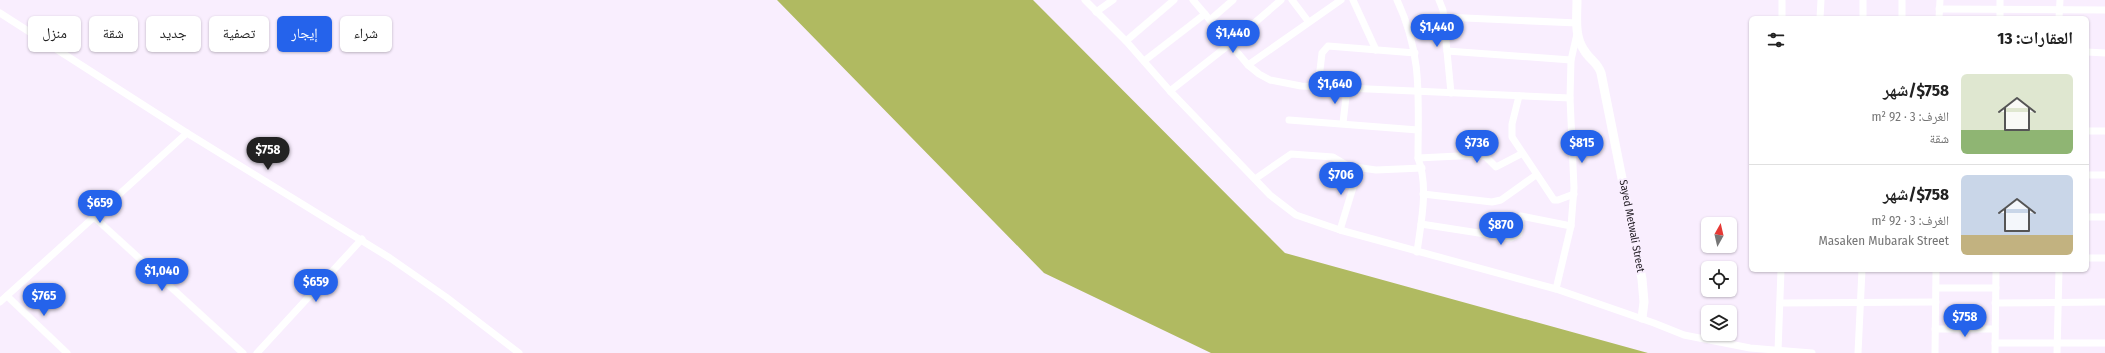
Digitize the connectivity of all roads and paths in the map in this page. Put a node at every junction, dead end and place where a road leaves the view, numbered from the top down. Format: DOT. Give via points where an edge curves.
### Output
graph roads {
  1 [pos="1085,0"];
  2 [pos="1113,0"];
  3 [pos="1174,0"];
  4 [pos="1193,0"];
  5 [pos="1233,0"];
  6 [pos="1281,0"];
  7 [pos="1292,0"];
  8 [pos="1341,0"];
  9 [pos="1353,0"];
  10 [pos="1397,0"];
  11 [pos="1439,0"];
  12 [pos="1577,0"];
  13 [pos="1782,0"];
  14 [pos="1821,0"];
  15 [pos="1863,0"];
  16 [pos="1902,0"];
  17 [pos="1940,0"];
  18 [pos="2000,0"];
  19 [pos="2060,0"];
  20 [pos="1939,8"];
  21 [pos="2000,9"];
  22 [pos="2059,9"];
  23 [pos="2105,10"];
  24 [pos="1096,12"];
  25 [pos="0,13"];
  26 [pos="1205,14"];
  27 [pos="1782,16"];
  28 [pos="1820,16"];
  29 [pos="1863,16"];
  30 [pos="1902,16"];
  31 [pos="1939,16"];
  32 [pos="2000,16"];
  33 [pos="2059,16"];
  34 [pos="1443,17"];
  35 [pos="1210,20"];
  36 [pos="1308,21"];
  37 [pos="1577,22"];
  38 [pos="1577,34"];
  39 [pos="1126,41"];
  40 [pos="1230,44"];
  41 [pos="1376,50"];
  42 [pos="1447,51"];
  43 [pos="2089,52"];
  44 [pos="1415,53"];
  45 [pos="2105,53"];
  46 [pos="1571,60"];
  47 [pos="1144,61"];
  48 [pos="1248,65"];
  49 [pos="1318,87"];
  50 [pos="1347,88"];
  51 [pos="1170,91"];
  52 [pos="1418,91"];
  53 [pos="1451,93"];
  54 [pos="1519,96"];
  55 [pos="1570,98"];
  56 [pos="1288,120"];
  57 [pos="1343,123"];
  58 [pos="1418,130"];
  59 [pos="2089,131"];
  60 [pos="2105,131"];
  61 [pos="187,133"];
  62 [pos="1521,154"];
  63 [pos="1418,158"];
  64 [pos="1359,168"];
  65 [pos="1422,168"];
  66 [pos="1536,175"];
  67 [pos="2089,175"];
  68 [pos="2105,175"];
  69 [pos="1255,179"];
  70 [pos="1423,194"];
  71 [pos="1574,194"];
  72 [pos="2089,216"];
  73 [pos="94,217"];
  74 [pos="2105,217"];
  75 [pos="1421,224"];
  76 [pos="1572,226"];
  77 [pos="1340,230"];
  78 [pos="362,239"];
  79 [pos="1417,252"];
  80 [pos="2089,258"];
  81 [pos="2105,258"];
  82 [pos="1781,272"];
  83 [pos="1862,272"];
  84 [pos="1936,272"];
  85 [pos="1996,272"];
  86 [pos="2059,272"];
  87 [pos="1936,288"];
  88 [pos="1996,288"];
  89 [pos="1556,289"];
  90 [pos="7,296"];
  91 [pos="0,302"];
  92 [pos="1861,302"];
  93 [pos="1936,302"];
  94 [pos="2058,302"];
  95 [pos="2105,302"];
  96 [pos="1780,303"];
  97 [pos="1995,303"];
  98 [pos="1642,318"];
  99 [pos="1935,329"];
  100 [pos="1995,329"];
  101 [pos="1995,343"];
  102 [pos="2105,343"];
  103 [pos="2057,344"];
  104 [pos="1778,351"];
  105 [pos="67,353"];
  106 [pos="243,353"];
  107 [pos="257,353"];
  108 [pos="519,353"];
  109 [pos="1812,353"];
  110 [pos="1858,353"];
  111 [pos="1935,353"];
  112 [pos="1995,353"];
  113 [pos="2057,353"];
  1 -- 24 [label="street"];
  2 -- 24 [label="street"];
  3 -- 39 [label="street"];
  4 -- 26 [label="street"];
  5 -- 35 [label="street"];
  6 -- 40 [label="street"];
  7 -- 36 [label="street"];
  8 -- 36 [label="street"];
  9 -- 41 [label="street"];
  10 -- 44 [label="street" via="1409,27"];
  11 -- 34 [label="street"];
  12 -- 37 [label="street, Sayed Metwali Street"];
  13 -- 27 [label="street"];
  14 -- 28 [label="street"];
  15 -- 29 [label="street"];
  16 -- 30 [label="street"];
  17 -- 20 [label="street"];
  18 -- 21 [label="street"];
  19 -- 22 [label="street"];
  20 -- 21 [label="street"];
  20 -- 31 [label="street"];
  21 -- 22 [label="street"];
  21 -- 32 [label="street"];
  22 -- 23 [label="street"];
  22 -- 33 [label="street"];
  24 -- 39 [label="street"];
  25 -- 61 [label="street"];
  26 -- 35 [label="street"];
  26 -- 47 [label="street"];
  34 -- 37 [label="street"];
  34 -- 42 [label="street"];
  35 -- 40 [label="street"];
  36 -- 48 [label="street"];
  37 -- 38 [label="street, Sayed Metwali Street"];
  38 -- 46 [label="street"];
  38 -- 98 [label="street, Sayed Metwali Street" via="1584,51 1601,73 1643,287"];
  39 -- 47 [label="street"];
  40 -- 48 [label="street"];
  40 -- 51 [label="street"];
  41 -- 44 [label="street"];
  41 -- 49 [label="street" via="1332,46 1325,48 1322,53"];
  42 -- 46 [label="street"];
  42 -- 53 [label="street"];
  43 -- 45 [label="street"];
  44 -- 52 [label="street"];
  46 -- 55 [label="street"];
  47 -- 51 [label="street"];
  48 -- 49 [label="street" via="1270,80"];
  49 -- 50 [label="street"];
  50 -- 52 [label="street"];
  50 -- 57 [label="street"];
  51 -- 69 [label="street"];
  52 -- 53 [label="street"];
  52 -- 58 [label="street"];
  53 -- 54 [label="street"];
  54 -- 55 [label="street"];
  54 -- 62 [label="street" via="1511,133"];
  55 -- 71 [label="street"];
  56 -- 57 [label="street"];
  57 -- 58 [label="street"];
  58 -- 63 [label="street"];
  59 -- 60 [label="street"];
  61 -- 73 [label="street"];
  61 -- 78 [label="street"];
  62 -- 63 [label="street" via="1496,167 1479,154"];
  62 -- 66 [label="street"];
  63 -- 65 [label="street"];
  64 -- 65 [label="street"];
  64 -- 69 [label="street" via="1348,166 1333,157 1291,154"];
  64 -- 77 [label="street"];
  65 -- 70 [label="street"];
  66 -- 70 [label="street" via="1501,200 1492,202"];
  66 -- 71 [label="street" via="1554,200"];
  67 -- 68 [label="street"];
  69 -- 77 [label="street" via="1289,211"];
  70 -- 75 [label="street"];
  71 -- 76 [label="street"];
  72 -- 74 [label="street"];
  73 -- 90 [label="street"];
  73 -- 106 [label="street"];
  75 -- 76 [label="street" via="1510,238 1519,234 1521,216"];
  75 -- 79 [label="street"];
  76 -- 89 [label="street"];
  77 -- 79 [label="street"];
  78 -- 107 [label="street"];
  78 -- 108 [label="street" via="440,293"];
  79 -- 89 [label="street"];
  80 -- 81 [label="street"];
  82 -- 96 [label="street"];
  83 -- 92 [label="street"];
  84 -- 87 [label="street"];
  85 -- 88 [label="street"];
  86 -- 94 [label="street"];
  87 -- 88 [label="street"];
  87 -- 93 [label="street"];
  88 -- 97 [label="street"];
  89 -- 98 [label="street"];
  90 -- 91 [label="street"];
  90 -- 105 [label="street"];
  92 -- 93 [label="street"];
  92 -- 96 [label="street"];
  92 -- 110 [label="street"];
  93 -- 99 [label="street"];
  94 -- 95 [label="street"];
  94 -- 97 [label="street"];
  94 -- 103 [label="street"];
  96 -- 104 [label="street"];
  97 -- 100 [label="street"];
  98 -- 104 [label="street" via="1695,338"];
  99 -- 100 [label="street"];
  99 -- 111 [label="street"];
  100 -- 101 [label="street"];
  101 -- 103 [label="street"];
  101 -- 112 [label="street"];
  102 -- 103 [label="street"];
  103 -- 113 [label="street"];
  104 -- 109 [label="street"];
}
